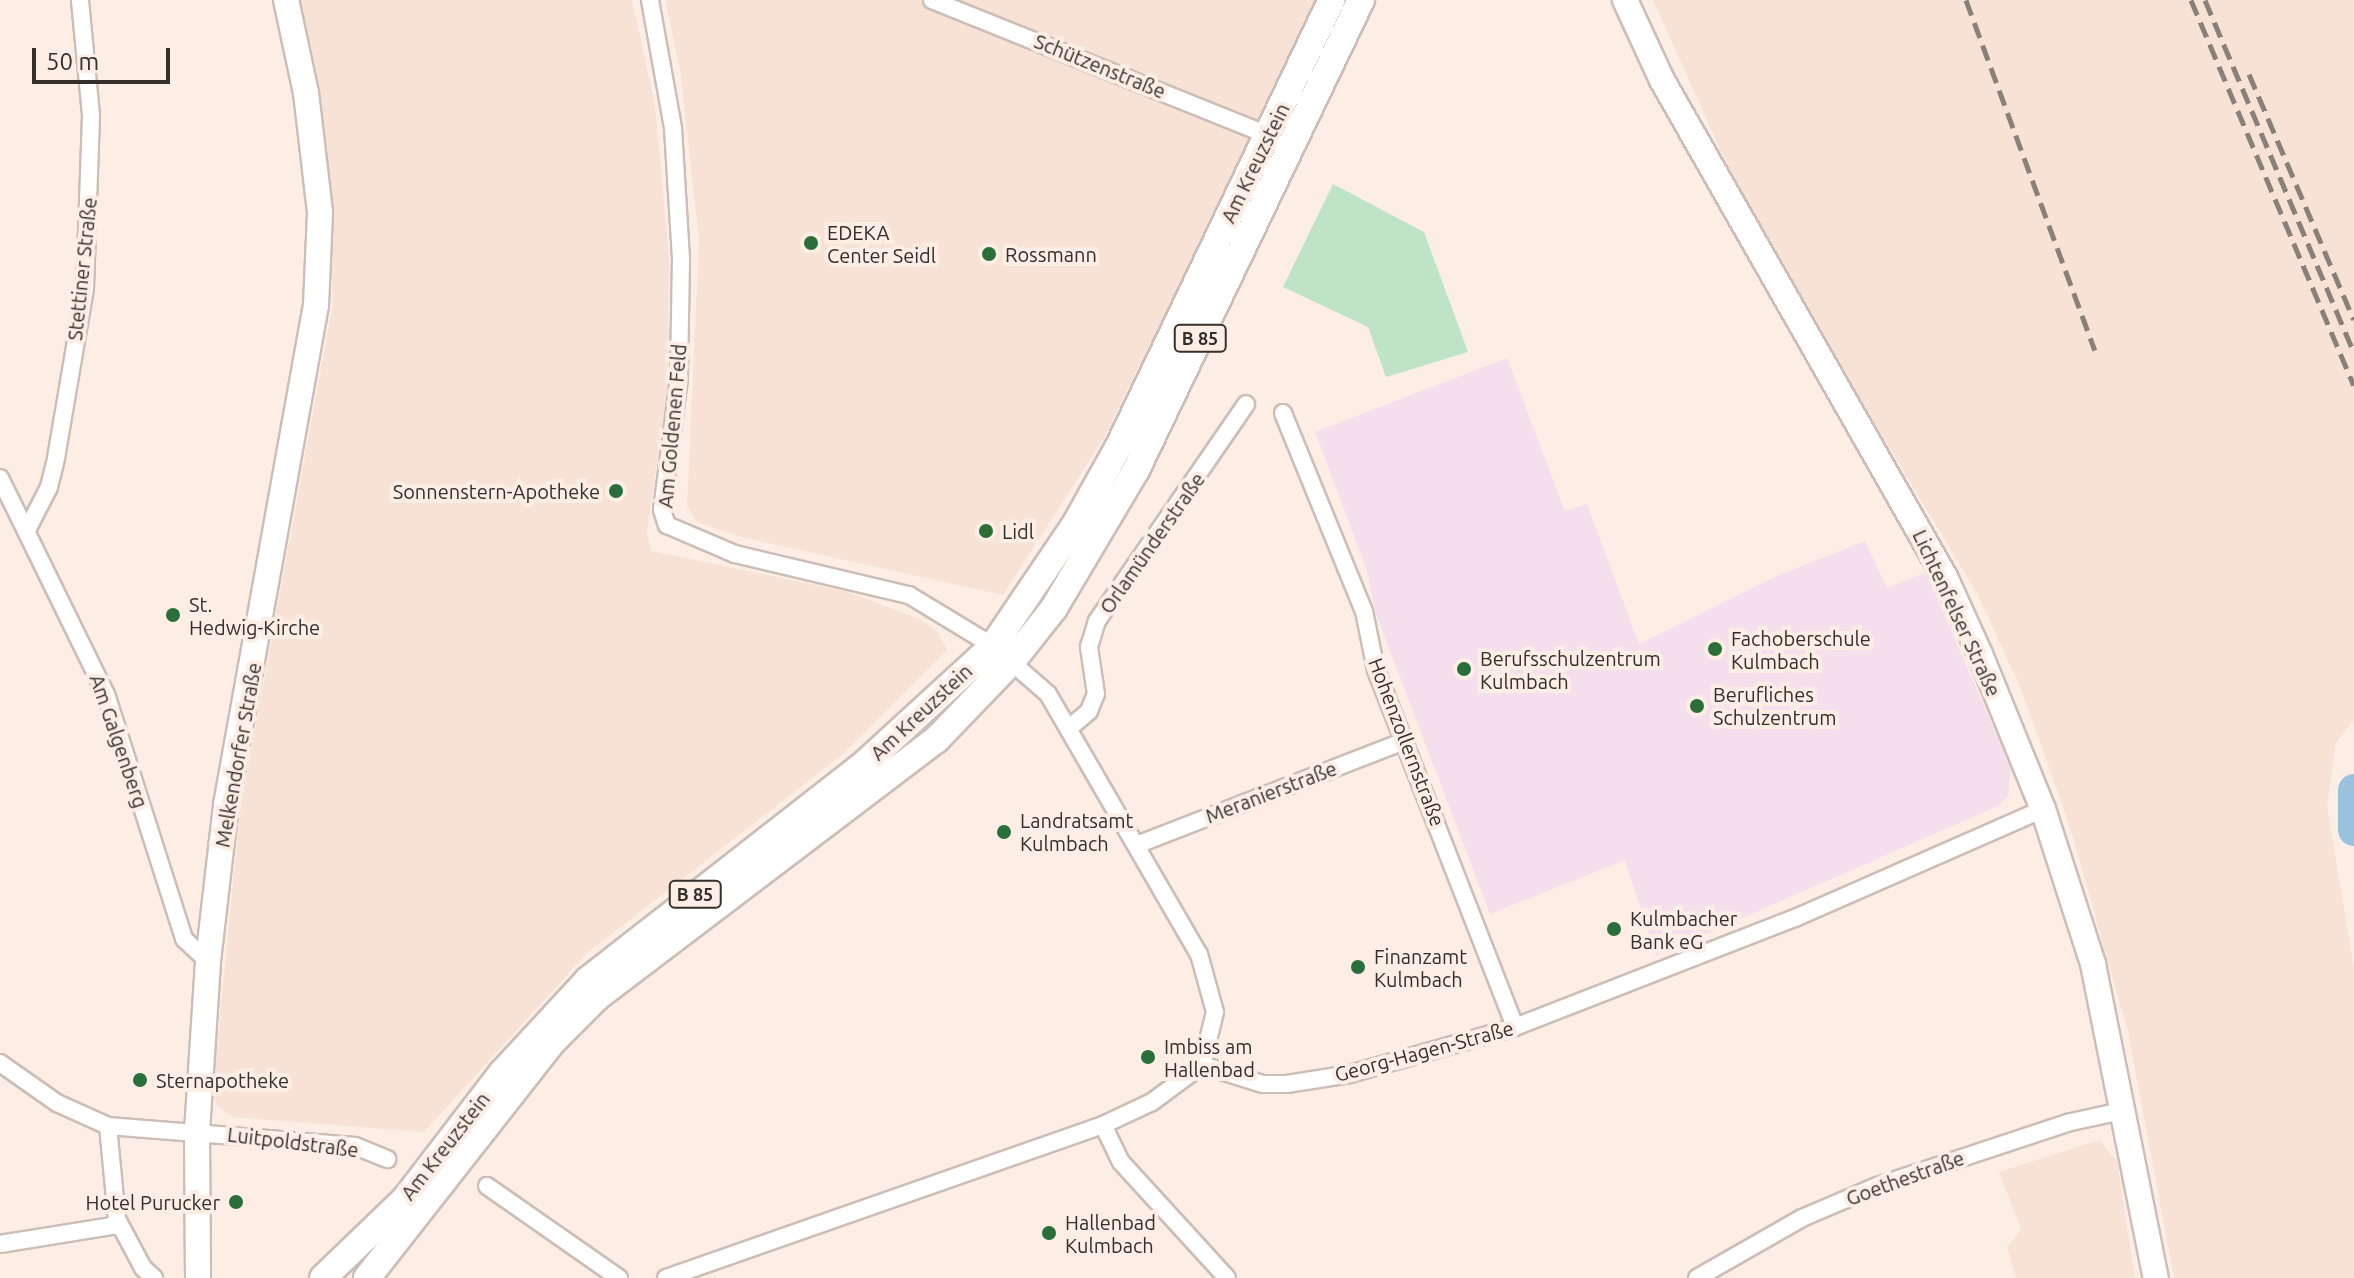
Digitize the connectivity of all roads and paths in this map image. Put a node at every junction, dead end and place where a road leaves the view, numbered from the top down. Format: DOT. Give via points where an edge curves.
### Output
graph roads {
  1 [pos="80,0"];
  2 [pos="286,0"];
  3 [pos="650,0"];
  4 [pos="932,0"];
  5 [pos="1332,0"];
  6 [pos="1361,0"];
  7 [pos="1625,0"];
  8 [pos="1268,135"];
  9 [pos="1246,404"];
  10 [pos="1283,413"];
  11 [pos="0,478"];
  12 [pos="27,530"];
  13 [pos="1003,653"];
  14 [pos="1069,728"];
  15 [pos="1404,741"];
  16 [pos="2043,809"];
  17 [pos="1139,844"];
  18 [pos="208,961"];
  19 [pos="1515,1027"];
  20 [pos="0,1063"];
  21 [pos="1202,1065"];
  22 [pos="2126,1110"];
  23 [pos="1103,1125"];
  24 [pos="108,1126"];
  25 [pos="197,1132"];
  26 [pos="388,1159"];
  27 [pos="487,1186"];
  28 [pos="117,1219"];
  29 [pos="0,1244"];
  30 [pos="154,1278"];
  31 [pos="198,1278"];
  32 [pos="323,1278"];
  33 [pos="367,1278"];
  34 [pos="619,1278"];
  35 [pos="666,1278"];
  36 [pos="1227,1278"];
  37 [pos="1697,1278"];
  38 [pos="2156,1278"];
  1 -- 12 [label="street, Stettiner Straße" via="91,115 85,288 56,458 49,487"];
  2 -- 18 [label="street, Melkendorfer Straße" via="306,93 320,212 316,305 226,805"];
  3 -- 13 [label="street, Am Goldenen Feld" via="673,128 681,259 679,379 662,510 667,525 735,554 909,595"];
  4 -- 8 [label="street, Schützenstraße"];
  5 -- 8 [label="main road, Am Kreuzstein / B 85"];
  6 -- 13 [label="main road, Am Kreuzstein / B 85" via="1099,539"];
  7 -- 16 [label="street, Lichtenfelser Straße" via="1662,80 1945,577"];
  8 -- 13 [label="main road, Am Kreuzstein / B 85" via="1119,446"];
  9 -- 14 [label="street, Orlamünderstraße" via="1097,621 1089,647 1096,694 1089,711"];
  10 -- 15 [label="street, Hohenzollernstraße" via="1364,611 1376,670"];
  11 -- 12 [label="street, Am Galgenberg"];
  12 -- 18 [label="street, Am Galgenberg" via="106,694 184,939"];
  13 -- 14 [label="street" via="1048,694"];
  13 -- 32 [label="main road, Am Kreuzstein / B 85" via="588,980 502,1073 406,1198"];
  13 -- 33 [label="main road, Am Kreuzstein / B 85" via="907,764 648,953 597,997 552,1042"];
  14 -- 17 [label="street"];
  15 -- 17 [label="street, Meranierstraße"];
  15 -- 19 [label="street, Hohenzollernstraße"];
  16 -- 19 [label="street, Georg-Hagen-Straße" via="1795,918"];
  16 -- 22 [label="street, Lichtenfelser Straße" via="2093,964"];
  17 -- 21 [label="street" via="1211,983 1215,1012"];
  18 -- 25 [label="street, Melkendorfer Straße"];
  19 -- 21 [label="street, Georg-Hagen-Straße" via="1350,1074 1287,1084 1263,1084"];
  20 -- 24 [label="street" via="57,1103"];
  21 -- 23 [label="street" via="1152,1102"];
  22 -- 37 [label="street, Goethestraße" via="2071,1122 1877,1186 1802,1218"];
  22 -- 38 [label="street, Lichtenfelser Straße"];
  23 -- 35 [label="street"];
  23 -- 36 [label="street" via="1121,1162"];
  24 -- 25 [label="street, Luitpoldstraße"];
  24 -- 28 [label="street"];
  25 -- 26 [label="street, Luitpoldstraße" via="355,1146"];
  25 -- 31 [label="street, Melkendorfer Straße"];
  27 -- 34 [label="street"];
  28 -- 29 [label="street" via="113,1226"];
  28 -- 30 [label="street" via="143,1268"];
}
